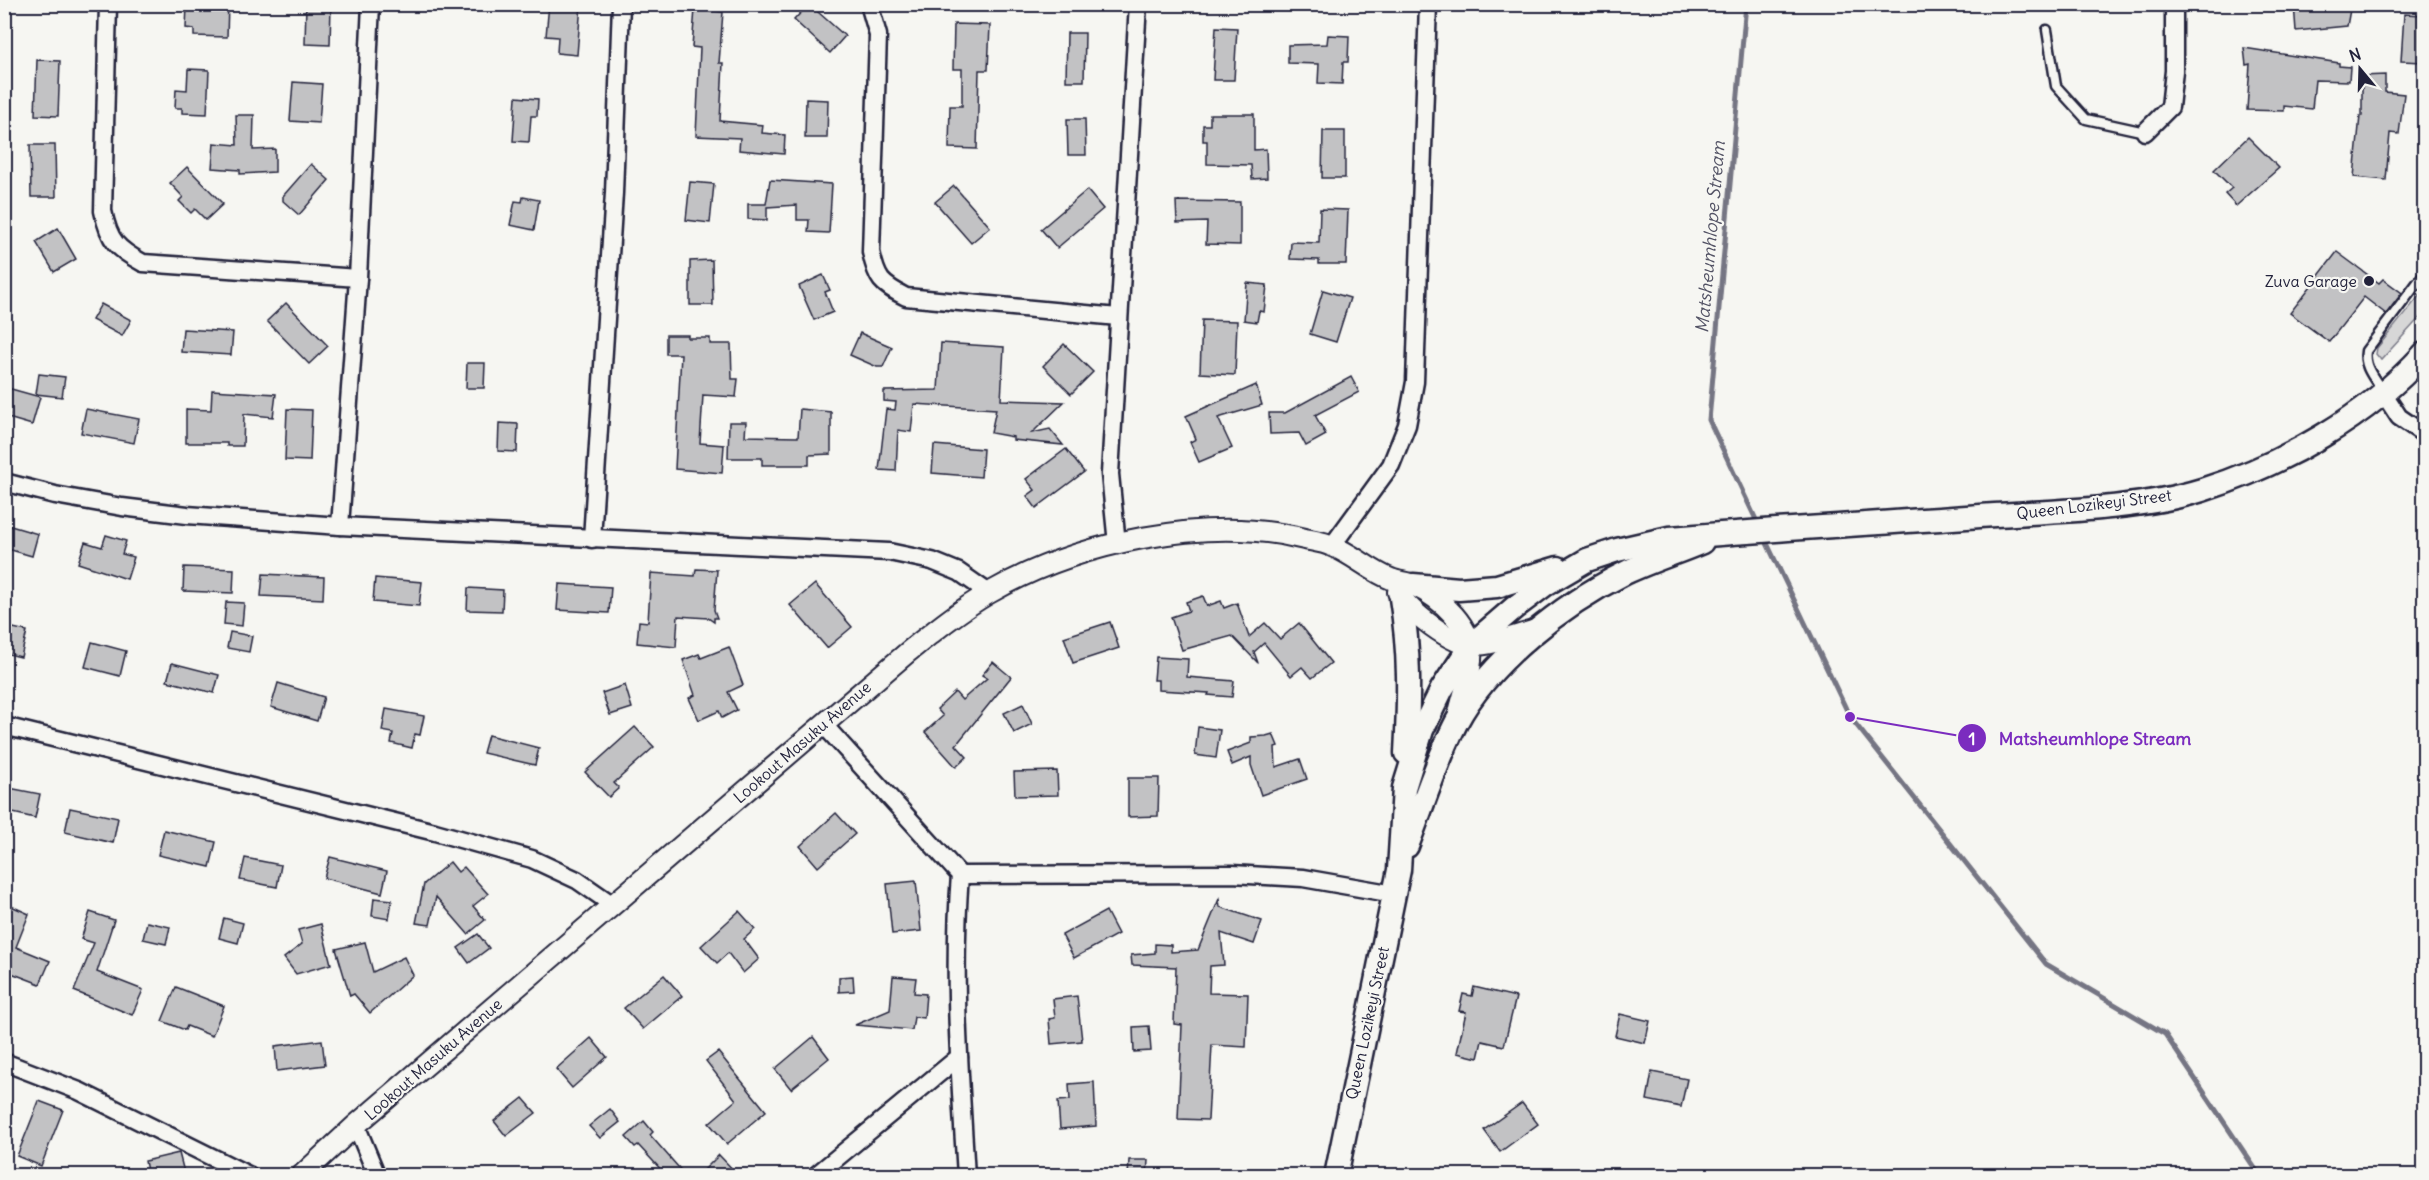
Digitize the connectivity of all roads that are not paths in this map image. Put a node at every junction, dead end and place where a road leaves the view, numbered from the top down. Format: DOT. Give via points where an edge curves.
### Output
graph roads {
  1 [pos="108,4"];
  2 [pos="371,4"];
  3 [pos="621,4"];
  4 [pos="869,4"];
  5 [pos="1138,4"];
  6 [pos="1428,4"];
  7 [pos="2174,4"];
  8 [pos="2047,30"];
  9 [pos="2145,132"];
  10 [pos="2424,274"];
  11 [pos="358,278"];
  12 [pos="1118,317"];
  13 [pos="2424,354"];
  14 [pos="2384,394"];
  15 [pos="2424,434"];
  16 [pos="4,482"];
  17 [pos="340,526"];
  18 [pos="1722,534"];
  19 [pos="592,539"];
  20 [pos="1116,544"];
  21 [pos="1332,546"];
  22 [pos="1587,560"];
  23 [pos="1401,587"];
  24 [pos="989,593"];
  25 [pos="1539,629"];
  26 [pos="1471,645"];
  27 [pos="1457,721"];
  28 [pos="823,724"];
  29 [pos="4,726"];
  30 [pos="1404,788"];
  31 [pos="1399,870"];
  32 [pos="960,875"];
  33 [pos="1394,894"];
  34 [pos="613,905"];
  35 [pos="959,1058"];
  36 [pos="4,1062"];
  37 [pos="356,1125"];
  38 [pos="250,1176"];
  39 [pos="301,1176"];
  40 [pos="377,1176"];
  41 [pos="815,1176"];
  42 [pos="966,1176"];
  43 [pos="1336,1176"];
  1 -- 11 [label="street" via="103,211 107,231 122,252 143,263"];
  2 -- 11 [label="street"];
  3 -- 19 [label="street" via="614,193"];
  4 -- 12 [label="street" via="878,35 871,252 879,280 906,297"];
  5 -- 12 [label="street"];
  6 -- 21 [label="street" via="1415,382 1407,426 1391,465"];
  7 -- 9 [label="street" via="2170,107"];
  8 -- 9 [label="lane" via="2056,86 2086,119"];
  10 -- 14 [label="lane" via="2366,351 2367,368"];
  11 -- 17 [label="street"];
  12 -- 20 [label="street" via="1110,474"];
  13 -- 14 [label="main road, Queen Lozikeyi Street"];
  14 -- 15 [label="street" via="2399,417"];
  14 -- 18 [label="main road, Queen Lozikeyi Street" via="2316,440 2202,490 2137,503 2054,511"];
  16 -- 17 [label="street" via="122,507"];
  17 -- 19 [label="street"];
  18 -- 22 [label="main road, Queen Lozikeyi Street" via="1669,538"];
  18 -- 25 [label="main road, Queen Lozikeyi Street" via="1625,574"];
  19 -- 24 [label="street" via="889,552 932,561 959,572"];
  20 -- 21 [label="street, Lookout Masuku Avenue" via="1208,529 1262,530"];
  20 -- 24 [label="street, Lookout Masuku Avenue" via="1023,576"];
  21 -- 23 [label="street, Lookout Masuku Avenue"];
  22 -- 23 [label="main road" via="1497,586"];
  22 -- 26 [label="main road, Queen Lozikeyi Street" via="1538,590"];
  23 -- 26 [label="street, Lookout Masuku Avenue" via="1453,614"];
  23 -- 30 [label="main road" via="1408,639 1409,696"];
  24 -- 28 [label="street, Lookout Masuku Avenue" via="908,651"];
  25 -- 26 [label="street"];
  25 -- 27 [label="main road, Queen Lozikeyi Street" via="1508,655"];
  26 -- 27 [label="street" via="1472,661"];
  26 -- 30 [label="main road, Queen Lozikeyi Street" via="1442,689 1422,730"];
  27 -- 31 [label="main road, Queen Lozikeyi Street"];
  28 -- 32 [label="street"];
  28 -- 34 [label="street, Lookout Masuku Avenue"];
  29 -- 34 [label="street" via="532,859 577,880"];
  30 -- 31 [label="main road, Queen Lozikeyi Street"];
  31 -- 33 [label="main road, Queen Lozikeyi Street"];
  32 -- 33 [label="street" via="1232,874 1303,878"];
  32 -- 35 [label="street" via="956,922"];
  33 -- 43 [label="main road, Queen Lozikeyi Street"];
  34 -- 37 [label="street, Lookout Masuku Avenue"];
  35 -- 41 [label="street"];
  35 -- 42 [label="street"];
  36 -- 38 [label="street" via="79,1091"];
  37 -- 39 [label="street, Lookout Masuku Avenue"];
  37 -- 40 [label="street"];
}
